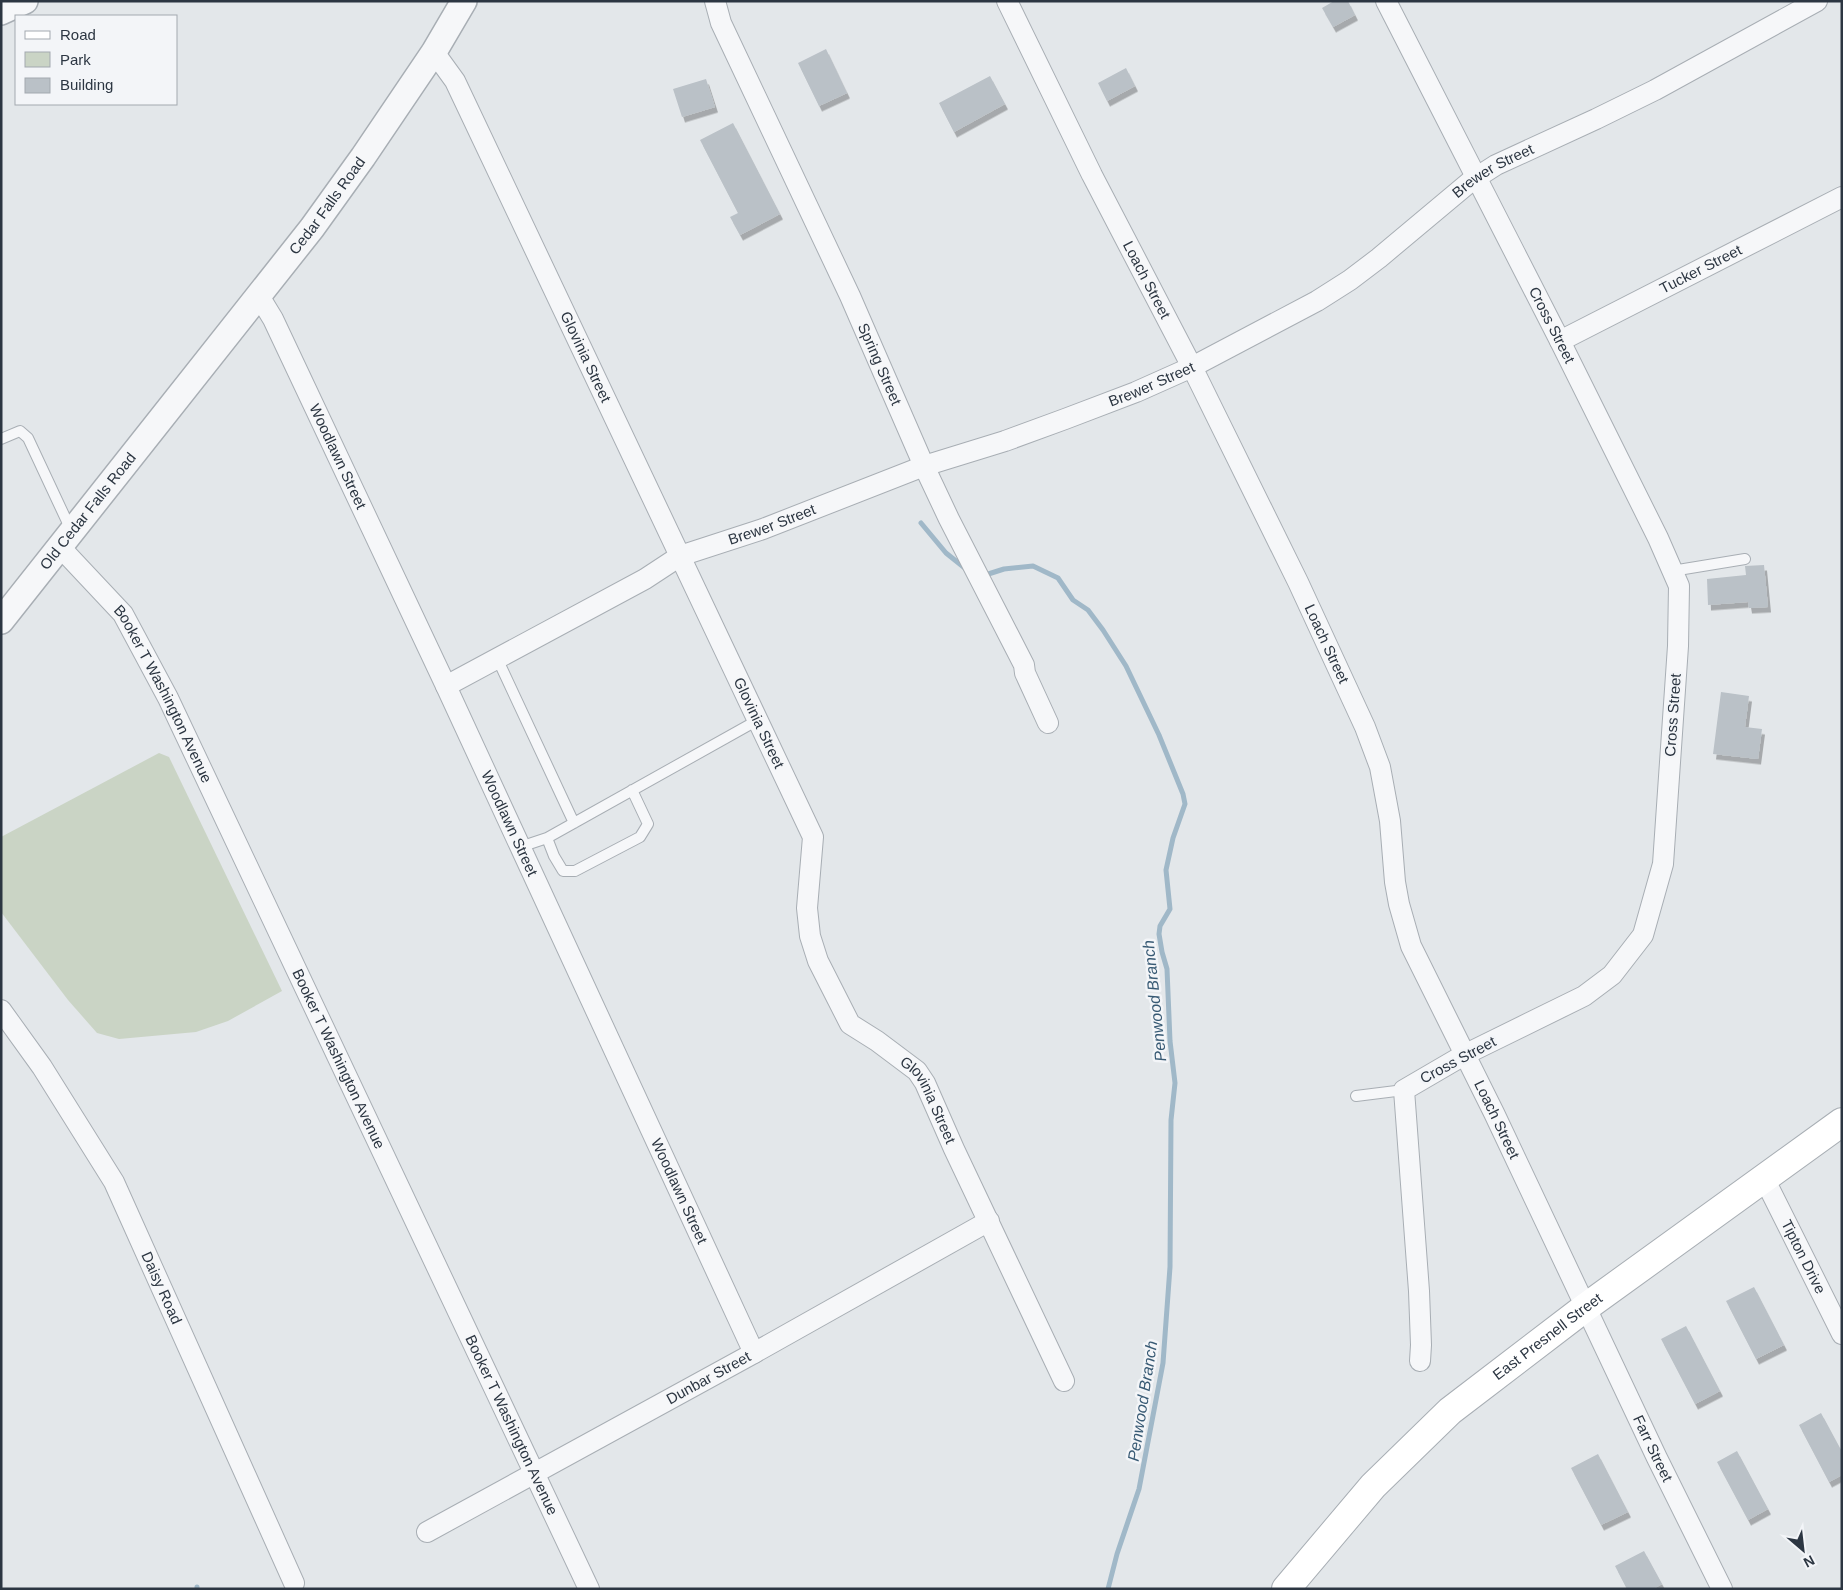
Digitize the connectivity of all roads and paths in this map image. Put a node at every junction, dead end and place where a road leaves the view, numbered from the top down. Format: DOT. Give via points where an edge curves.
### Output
graph roads {
  1 [pos="25,1"];
  2 [pos="464,1"];
  3 [pos="715,1"];
  4 [pos="1007,1"];
  5 [pos="1386,1"];
  6 [pos="1817,1"];
  7 [pos="1,12"];
  8 [pos="434,52"];
  9 [pos="1476,178"];
  10 [pos="1842,197"];
  11 [pos="259,296"];
  12 [pos="1560,341"];
  13 [pos="1192,367"];
  14 [pos="175,401"];
  15 [pos="1,439"];
  16 [pos="924,466"];
  17 [pos="66,540"];
  18 [pos="680,556"];
  19 [pos="1746,559"];
  20 [pos="1672,571"];
  21 [pos="1,621"];
  22 [pos="497,658"];
  23 [pos="446,686"];
  24 [pos="758,720"];
  25 [pos="1048,723"];
  26 [pos="632,790"];
  27 [pos="574,823"];
  28 [pos="547,838"];
  29 [pos="520,847"];
  30 [pos="1,1010"];
  31 [pos="1464,1055"];
  32 [pos="1404,1090"];
  33 [pos="1356,1096"];
  34 [pos="1842,1122"];
  35 [pos="1764,1178"];
  36 [pos="989,1221"];
  37 [pos="1586,1307"];
  38 [pos="1842,1334"];
  39 [pos="754,1353"];
  40 [pos="1420,1361"];
  41 [pos="1064,1381"];
  42 [pos="534,1473"];
  43 [pos="427,1532"];
  44 [pos="294,1583"];
  45 [pos="589,1589"];
  46 [pos="1286,1589"];
  47 [pos="1722,1589"];
  1 -- 7 [label="street"];
  2 -- 8 [label="street, Cedar Falls Road"];
  3 -- 16 [label="street, Spring Street" via="721,23 850,296"];
  4 -- 13 [label="street, Loach Street" via="1092,175"];
  5 -- 9 [label="street, Cross Street"];
  6 -- 9 [label="street, Brewer Street" via="1655,90 1496,165"];
  8 -- 11 [label="street, Cedar Falls Road" via="352,173"];
  8 -- 18 [label="street, Glovinia Street" via="455,81"];
  9 -- 12 [label="street, Cross Street"];
  9 -- 13 [label="street, Brewer Street" via="1350,280"];
  10 -- 12 [label="street, Tucker Street"];
  11 -- 14 [label="street, Cedar Falls Road"];
  11 -- 23 [label="street, Woodlawn Street"];
  12 -- 20 [label="street, Cross Street"];
  13 -- 16 [label="street, Brewer Street" via="1065,419"];
  13 -- 31 [label="street, Loach Street" via="1298,582 1373,746 1390,821 1399,904 1411,946"];
  14 -- 17 [label="street, Old Cedar Falls Road"];
  15 -- 17 [label="lane" via="20,431 28,438"];
  16 -- 18 [label="street, Brewer Street" via="763,529"];
  16 -- 25 [label="street, Spring Street" via="1024,665"];
  17 -- 21 [label="street, Old Cedar Falls Road"];
  17 -- 42 [label="street, Booker T Washington Avenue" via="123,614 168,698"];
  18 -- 22 [label="street, Brewer Street" via="645,579"];
  18 -- 24 [label="street, Glovinia Street"];
  19 -- 20 [label="lane"];
  20 -- 31 [label="street, Cross Street" via="1679,586 1678,646 1663,864 1643,935 1612,975 1584,996"];
  22 -- 23 [label="street, Brewer Street"];
  22 -- 27 [label="lane"];
  23 -- 29 [label="street, Woodlawn Street"];
  24 -- 26 [label="lane"];
  24 -- 36 [label="street, Glovinia Street" via="813,837 807,908 810,936 818,961 850,1024 917,1071 925,1083"];
  26 -- 27 [label="lane"];
  26 -- 28 [label="lane" via="648,824 640,837 575,871 563,871"];
  27 -- 28 [label="lane"];
  28 -- 29 [label="lane"];
  29 -- 39 [label="street, Woodlawn Street"];
  30 -- 44 [label="street, Daisy Road" via="42,1067 114,1182"];
  31 -- 32 [label="street, Cross Street"];
  31 -- 37 [label="street, Loach Street"];
  32 -- 33 [label="lane"];
  32 -- 40 [label="street, Cross Street" via="1419,1291"];
  34 -- 35 [label="main road, East Presnell Street"];
  35 -- 37 [label="main road, East Presnell Street"];
  35 -- 38 [label="street, Tipton Drive"];
  36 -- 39 [label="street, Dunbar Street"];
  36 -- 41 [label="street, Glovinia Street"];
  37 -- 46 [label="main road, East Presnell Street" via="1450,1411 1373,1486"];
  37 -- 47 [label="street, Farr Street"];
  39 -- 42 [label="street, Dunbar Street"];
  42 -- 43 [label="street, Dunbar Street"];
  42 -- 45 [label="street, Booker T Washington Avenue"];
}
